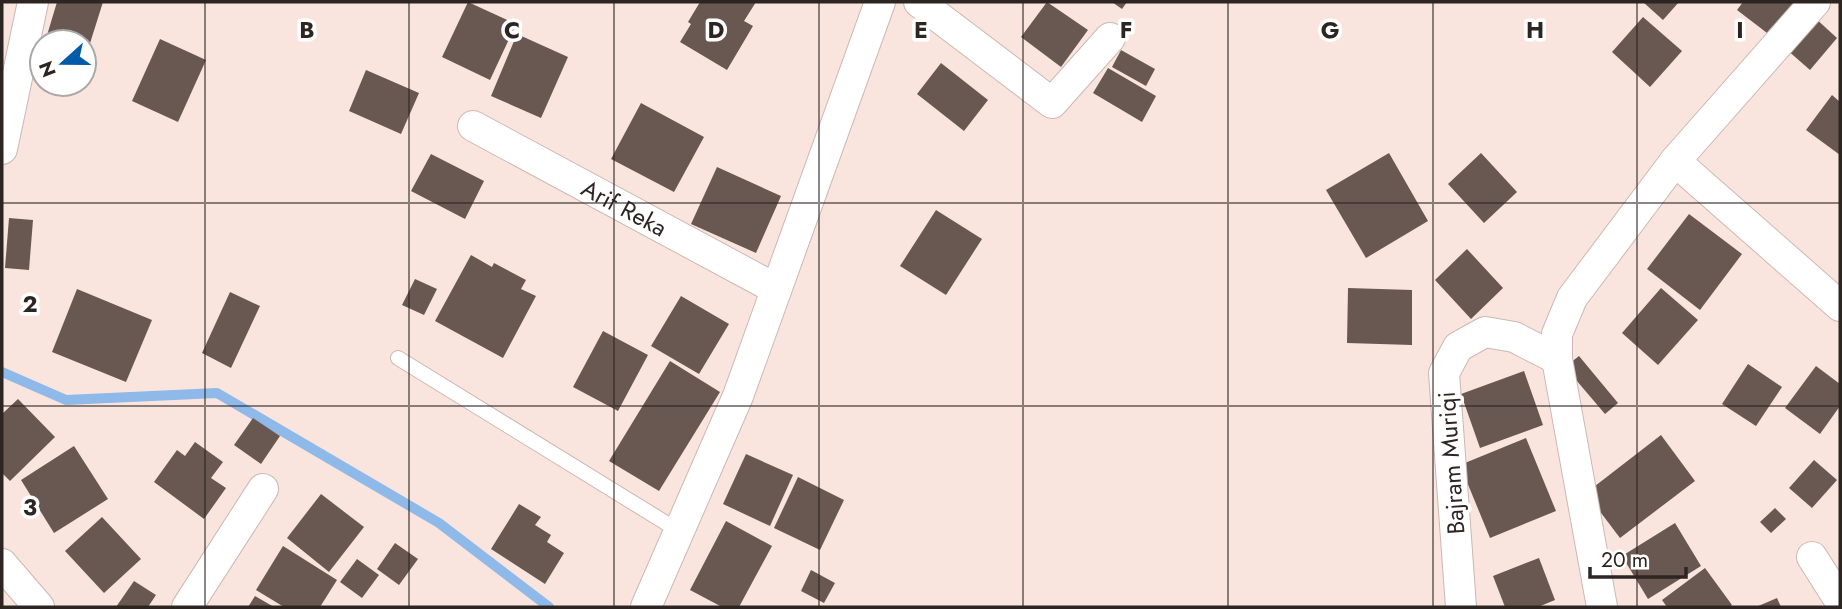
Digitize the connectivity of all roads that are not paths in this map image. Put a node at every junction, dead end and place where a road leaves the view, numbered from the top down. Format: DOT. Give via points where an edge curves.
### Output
graph roads {
  1 [pos="33,2"];
  2 [pos="880,2"];
  3 [pos="919,2"];
  4 [pos="1815,2"];
  5 [pos="1110,38"];
  6 [pos="473,126"];
  7 [pos="2,149"];
  8 [pos="1675,161"];
  9 [pos="776,289"];
  10 [pos="1840,306"];
  11 [pos="398,358"];
  12 [pos="1557,359"];
  13 [pos="263,489"];
  14 [pos="679,531"];
  15 [pos="1812,557"];
  16 [pos="2,564"];
  17 [pos="1840,601"];
  18 [pos="39,607"];
  19 [pos="187,607"];
  20 [pos="646,607"];
  21 [pos="1461,607"];
  22 [pos="1602,607"];
  1 -- 7 [label="street"];
  2 -- 9 [label="street"];
  3 -- 5 [label="street" via="1052,103"];
  4 -- 8 [label="street"];
  6 -- 9 [label="street, Arif Reka"];
  8 -- 10 [label="street"];
  8 -- 12 [label="street" via="1572,298 1557,334"];
  9 -- 14 [label="street" via="738,396"];
  11 -- 14 [label="lane"];
  12 -- 21 [label="street, Bajram Muriqi" via="1514,337 1485,332 1458,346 1444,373"];
  12 -- 22 [label="street"];
  13 -- 19 [label="street"];
  14 -- 20 [label="street"];
  15 -- 17 [label="street"];
  16 -- 18 [label="street"];
}
